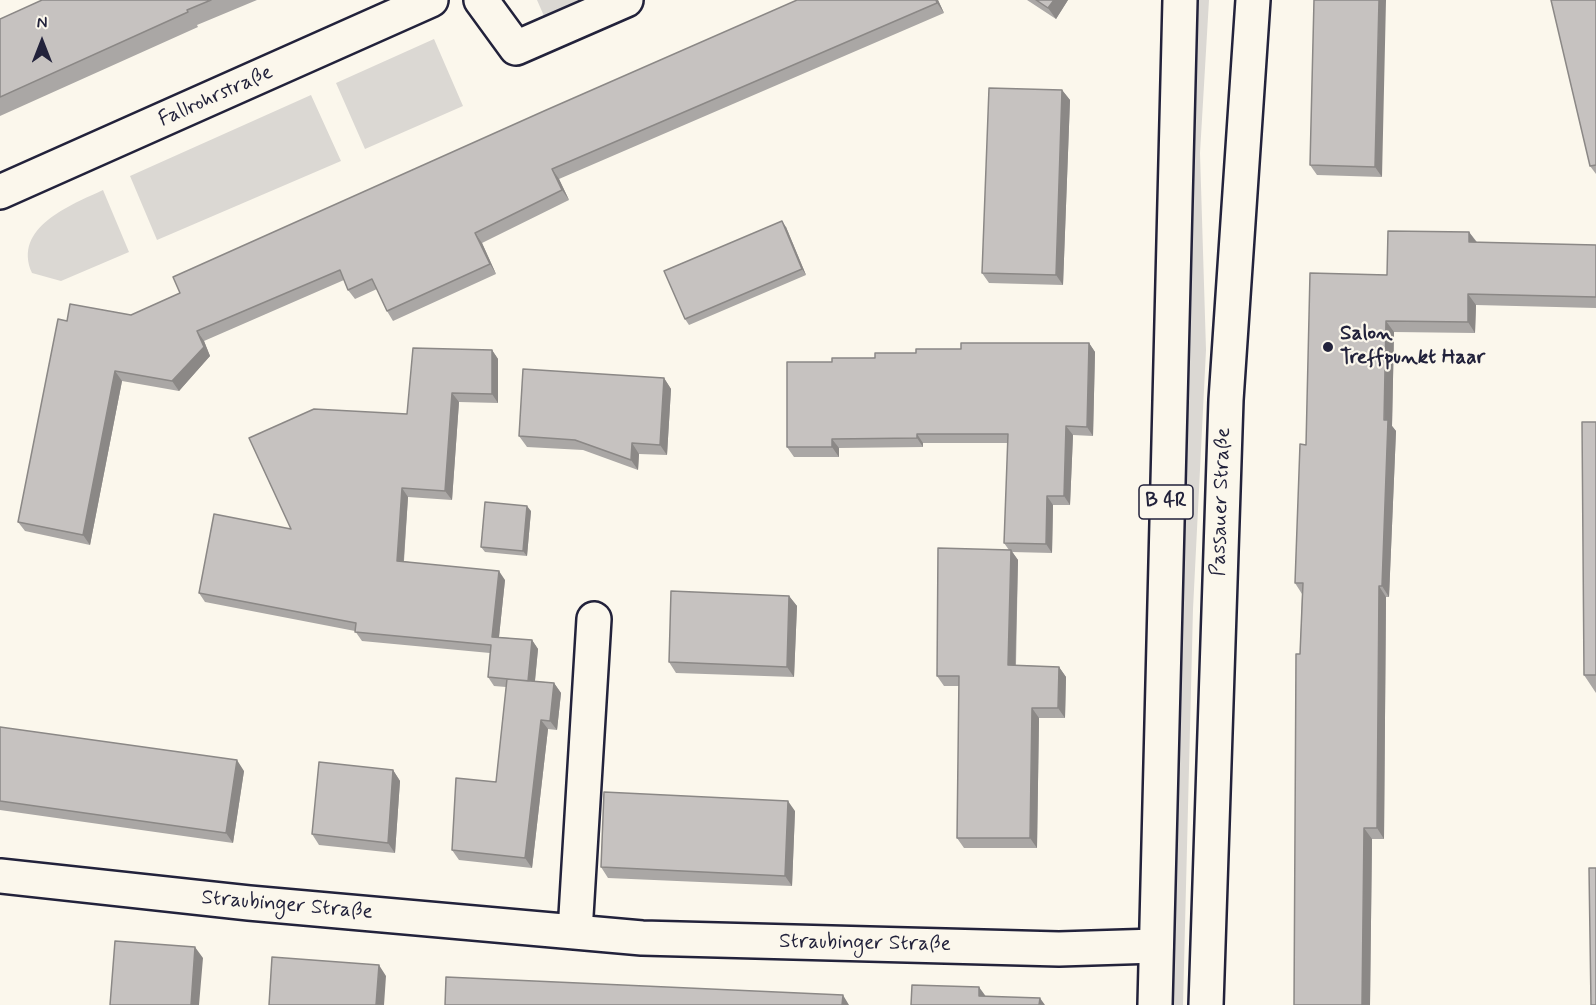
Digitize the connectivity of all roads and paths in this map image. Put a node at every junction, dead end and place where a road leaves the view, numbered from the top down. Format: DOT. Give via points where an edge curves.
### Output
graph roads {
  1 [pos="431,0"];
  2 [pos="481,0"];
  3 [pos="626,0"];
  4 [pos="1180,0"];
  5 [pos="1253,0"];
  6 [pos="0,192"];
  7 [pos="594,619"];
  8 [pos="0,876"];
  9 [pos="575,933"];
  10 [pos="1156,946"];
  11 [pos="1155,1005"];
  12 [pos="1206,1005"];
  1 -- 6 [label="street, Fallrohrstraße"];
  2 -- 3 [label="street" via="516,48"];
  4 -- 10 [label="street, B 4R"];
  5 -- 12 [label="street, Passauer Straße / B 4R" via="1226,400"];
  7 -- 9 [label="street"];
  8 -- 9 [label="street, Straubinger Straße"];
  9 -- 10 [label="street, Straubinger Straße" via="1059,949"];
  10 -- 11 [label="street, B 4R"];
}
